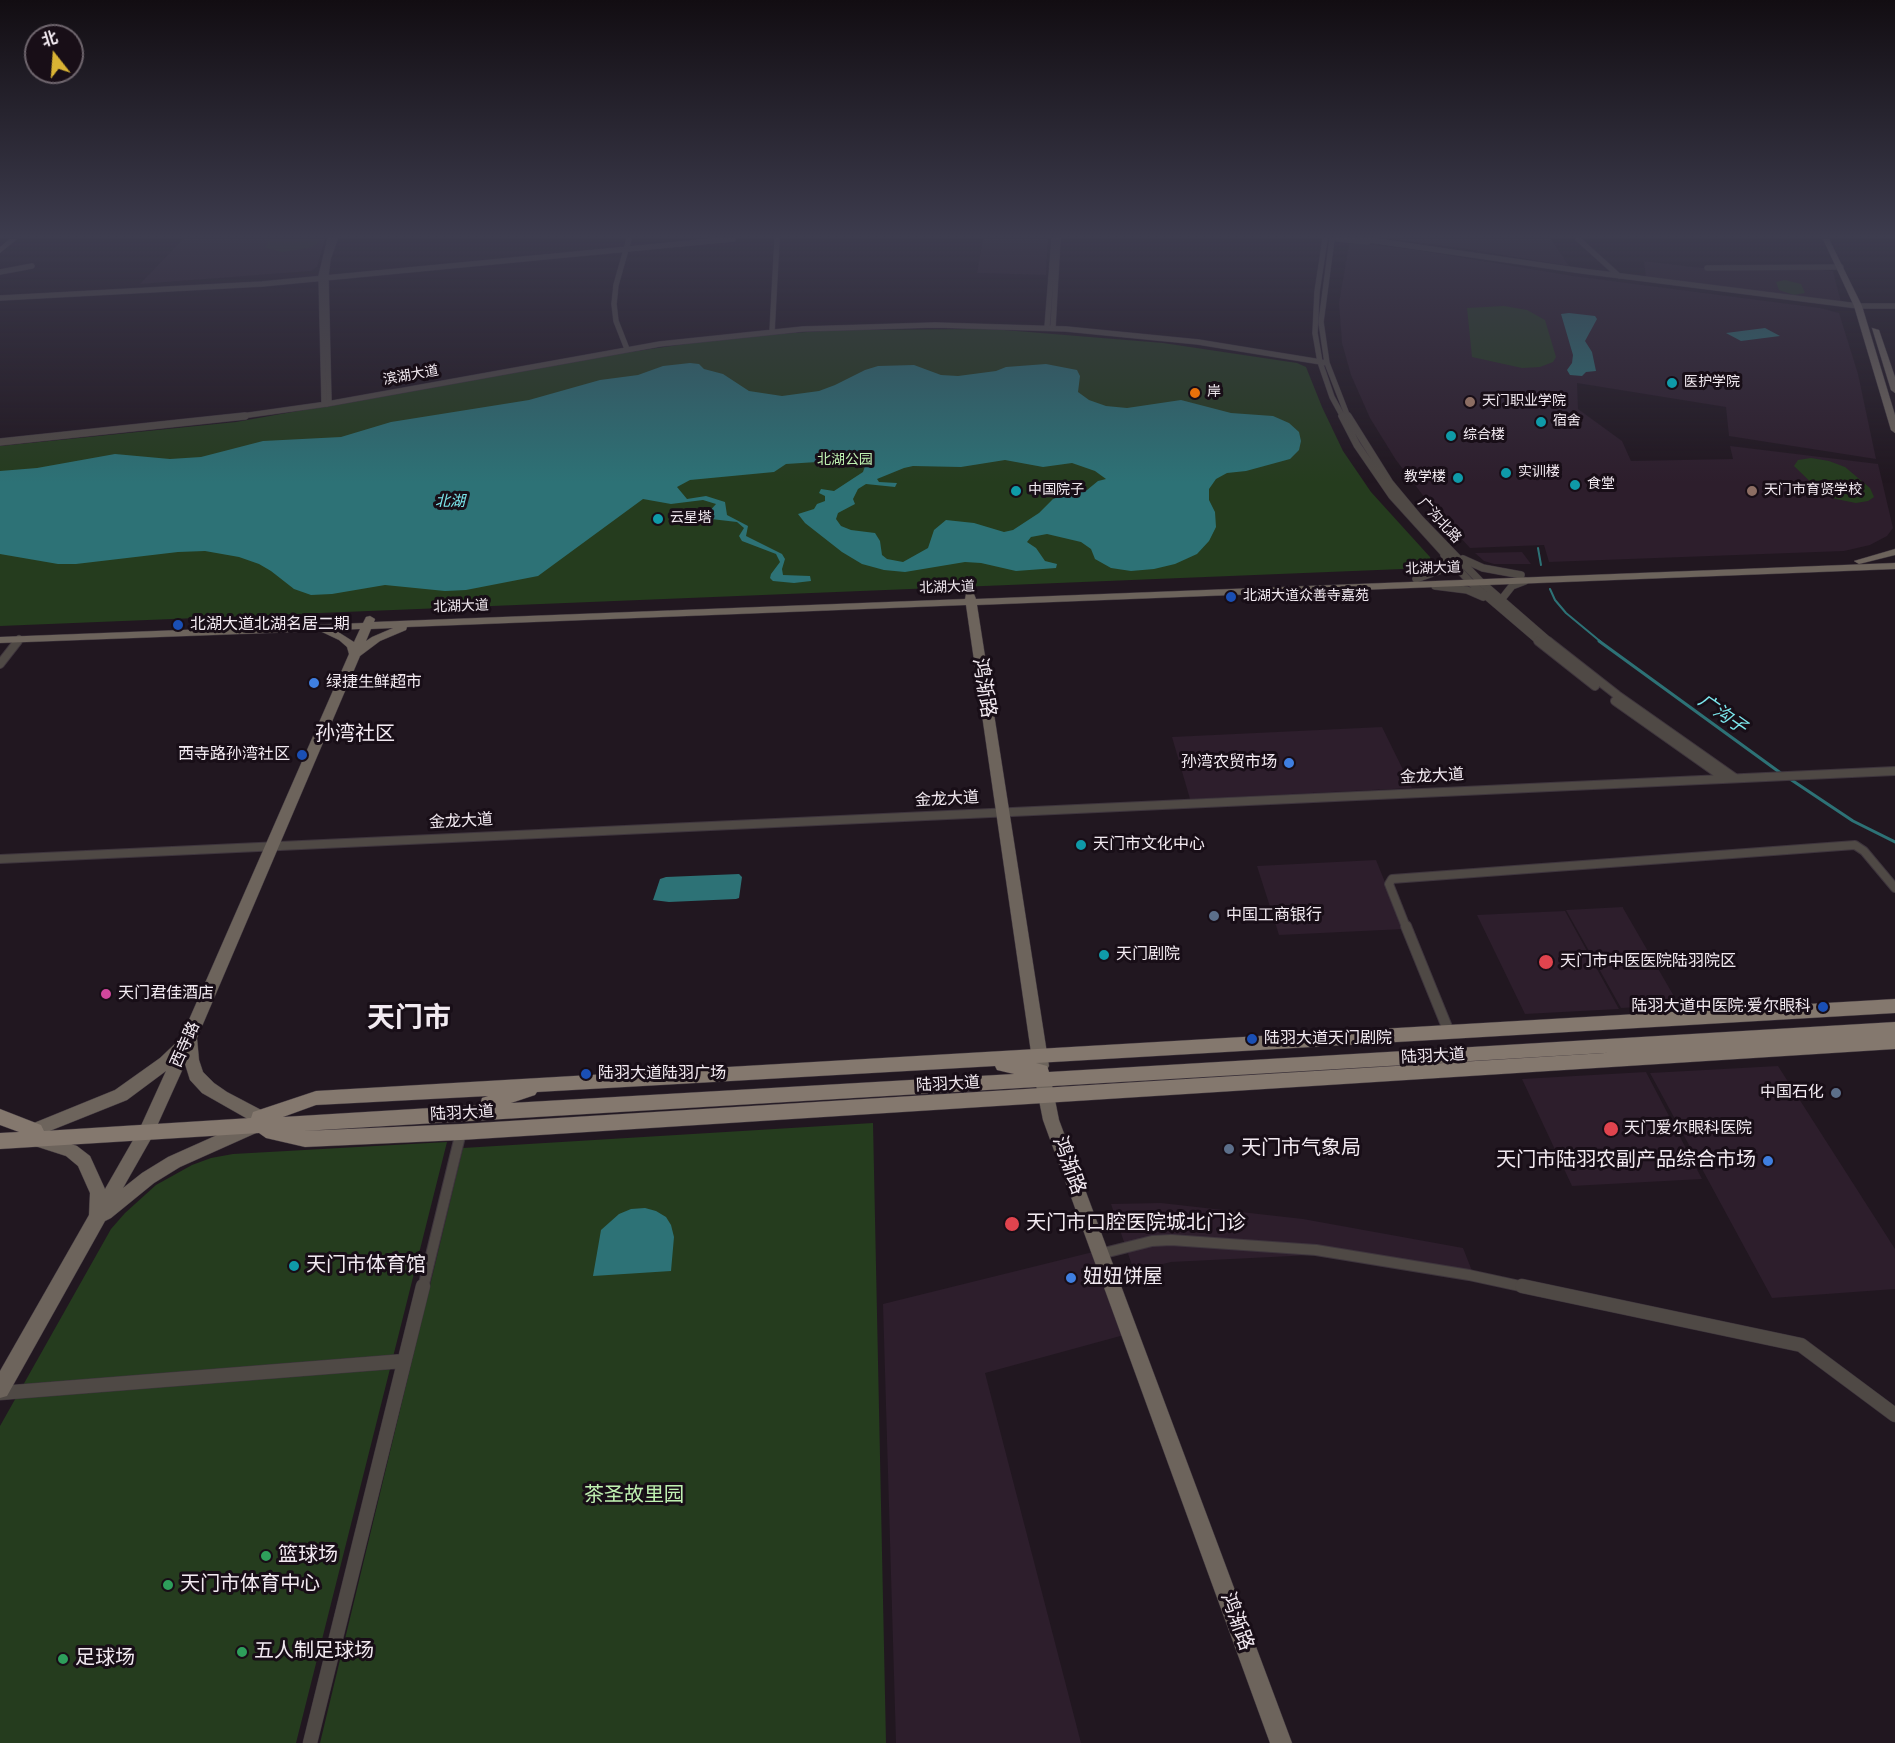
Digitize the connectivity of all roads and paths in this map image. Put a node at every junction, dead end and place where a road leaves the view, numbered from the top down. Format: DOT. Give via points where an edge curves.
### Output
graph roads {
  1 [pos="325,320"];
  2 [pos="616,320"];
  3 [pos="773,320"];
  4 [pos="1050,320"];
  5 [pos="1314,320"];
  6 [pos="1321,320"];
  7 [pos="1866,320"];
  8 [pos="1868,320"];
  9 [pos="1050,327"];
  10 [pos="772,331"];
  11 [pos="627,348"];
  12 [pos="1323,362"];
  13 [pos="1894,386"];
  14 [pos="327,402"];
  15 [pos="1895,430"];
  16 [pos="0,441"];
  17 [pos="1452,552"];
  18 [pos="1895,552"];
  19 [pos="1443,553"];
  20 [pos="1895,561"];
  21 [pos="1852,565"];
  22 [pos="1895,566"];
  23 [pos="1895,572"];
  24 [pos="1523,578"];
  25 [pos="1473,580"];
  26 [pos="1418,582"];
  27 [pos="970,599"];
  28 [pos="1496,601"];
  29 [pos="369,623"];
  30 [pos="423,624"];
  31 [pos="310,628"];
  32 [pos="0,634"];
  33 [pos="19,639"];
  34 [pos="0,640"];
  35 [pos="355,654"];
  36 [pos="0,664"];
  37 [pos="1895,771"];
  38 [pos="1724,778"];
  39 [pos="1735,778"];
  40 [pos="1002,813"];
  41 [pos="271,845"];
  42 [pos="0,860"];
  43 [pos="1895,888"];
  44 [pos="1895,1006"];
  45 [pos="1895,1021"];
  46 [pos="1895,1029"];
  47 [pos="1449,1032"];
  48 [pos="190,1036"];
  49 [pos="1895,1042"];
  50 [pos="1042,1076"];
  51 [pos="552,1083"];
  52 [pos="488,1103"];
  53 [pos="615,1105"];
  54 [pos="0,1117"];
  55 [pos="648,1120"];
  56 [pos="257,1122"];
  57 [pos="148,1128"];
  58 [pos="0,1132"];
  59 [pos="461,1132"];
  60 [pos="33,1135"];
  61 [pos="0,1141"];
  62 [pos="0,1151"];
  63 [pos="98,1218"];
  64 [pos="1100,1254"];
  65 [pos="404,1361"];
  66 [pos="0,1389"];
  67 [pos="0,1393"];
  68 [pos="1895,1415"];
  69 [pos="310,1743"];
  70 [pos="1281,1743"];
  1 -- 14 [label="street"];
  2 -- 11 [label="street"];
  3 -- 10 [label="street"];
  4 -- 9 [label="street"];
  5 -- 12 [label="street, 广沟北路"];
  6 -- 12 [label="street, 广沟北路"];
  7 -- 15 [label="main road"];
  8 -- 13 [label="main road"];
  9 -- 10 [label="street, 滨湖大道" via="916,325"];
  9 -- 12 [label="street, 滨湖大道" via="1187,341"];
  10 -- 11 [label="street, 滨湖大道"];
  11 -- 14 [label="street, 滨湖大道"];
  12 -- 17 [label="street, 广沟北路" via="1346,413 1376,463"];
  12 -- 19 [label="street, 广沟北路" via="1332,397 1357,445 1392,496"];
  14 -- 16 [label="street, 滨湖大道" via="181,424"];
  17 -- 24 [label="street" via="1483,568"];
  17 -- 25 [label="street, 广沟北路"];
  18 -- 21 [label="main road"];
  19 -- 25 [label="street, 广沟北路"];
  19 -- 26 [label="street" via="1447,561 1444,569"];
  20 -- 21 [label="main road, 北湖大道"];
  21 -- 22 [label="main road, 北湖大道"];
  21 -- 23 [label="main road"];
  21 -- 24 [label="main road, 北湖大道"];
  24 -- 25 [label="main road, 北湖大道"];
  24 -- 28 [label="street"];
  25 -- 26 [label="main road, 北湖大道"];
  25 -- 28 [label="street, 广沟北路"];
  26 -- 27 [label="main road, 北湖大道"];
  26 -- 28 [label="street" via="1467,590"];
  27 -- 29 [label="main road, 北湖大道"];
  27 -- 30 [label="main road, 北湖大道"];
  27 -- 40 [label="main road, 鸿渐路"];
  28 -- 38 [label="street, 广沟北路" via="1578,673"];
  28 -- 39 [label="street, 广沟北路"];
  29 -- 30 [label="main road, 北湖大道"];
  29 -- 31 [label="main road, 北湖大道"];
  29 -- 32 [label="main road, 北湖大道"];
  29 -- 35 [label="main road, 西寺路"];
  30 -- 35 [label="main road" via="385,635"];
  31 -- 33 [label="main road, 北湖大道"];
  31 -- 35 [label="main road" via="343,638"];
  33 -- 34 [label="main road, 北湖大道"];
  33 -- 36 [label="street"];
  35 -- 41 [label="main road, 西寺路"];
  37 -- 39 [label="street, 金龙大道"];
  38 -- 39 [label="street, 金龙大道"];
  38 -- 40 [label="street, 金龙大道"];
  40 -- 41 [label="street, 金龙大道"];
  40 -- 50 [label="main road, 鸿渐路"];
  41 -- 42 [label="street, 金龙大道"];
  41 -- 48 [label="main road, 西寺路"];
  43 -- 47 [label="street" via="1864,850 1855,845 1392,879 1389,884"];
  44 -- 47 [label="main road"];
  45 -- 50 [label="main road, 陆羽大道"];
  46 -- 50 [label="main road, 陆羽大道"];
  47 -- 50 [label="main road"];
  48 -- 56 [label="main road" via="196,1075"];
  48 -- 57 [label="main road, 西寺路"];
  48 -- 60 [label="main road" via="165,1063 122,1095"];
  49 -- 50 [label="main road"];
  50 -- 51 [label="main road" via="977,1060"];
  50 -- 52 [label="main road, 陆羽大道"];
  50 -- 53 [label="main road, 陆羽大道"];
  50 -- 55 [label="main road" via="1000,1099"];
  50 -- 64 [label="main road, 鸿渐路" via="1051,1120"];
  51 -- 52 [label="main road"];
  51 -- 56 [label="main road" via="316,1098"];
  52 -- 56 [label="main road, 陆羽大道"];
  53 -- 55 [label="main road"];
  53 -- 56 [label="main road, 陆羽大道"];
  54 -- 60 [label="main road"];
  55 -- 59 [label="main road"];
  56 -- 57 [label="main road, 陆羽大道"];
  56 -- 59 [label="main road" via="305,1139"];
  56 -- 63 [label="main road" via="174,1162"];
  57 -- 60 [label="main road, 陆羽大道"];
  57 -- 63 [label="main road, 西寺路"];
  58 -- 60 [label="main road, 陆羽大道"];
  59 -- 65 [label="street"];
  60 -- 61 [label="main road, 陆羽大道"];
  60 -- 62 [label="main road"];
  60 -- 63 [label="main road" via="84,1161 98,1192"];
  63 -- 66 [label="main road, 西寺路"];
  64 -- 68 [label="street" via="1163,1240 1316,1250 1469,1275 1801,1345"];
  64 -- 70 [label="main road, 鸿渐路"];
  65 -- 67 [label="street"];
  65 -- 69 [label="street"];
}
